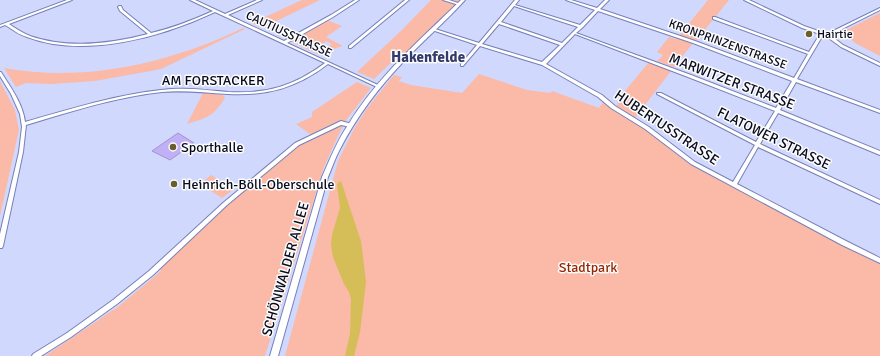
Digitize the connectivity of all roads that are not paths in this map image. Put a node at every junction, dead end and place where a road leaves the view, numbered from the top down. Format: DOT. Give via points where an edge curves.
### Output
graph roads {
  1 [pos="70,0"];
  2 [pos="193,0"];
  3 [pos="260,0"];
  4 [pos="357,0"];
  5 [pos="407,0"];
  6 [pos="445,0"];
  7 [pos="463,0"];
  8 [pos="517,0"];
  9 [pos="568,0"];
  10 [pos="607,0"];
  11 [pos="746,0"];
  12 [pos="459,4"];
  13 [pos="513,5"];
  14 [pos="120,7"];
  15 [pos="598,9"];
  16 [pos="880,9"];
  17 [pos="215,11"];
  18 [pos="226,15"];
  19 [pos="714,18"];
  20 [pos="498,22"];
  21 [pos="6,24"];
  22 [pos="0,26"];
  23 [pos="581,27"];
  24 [pos="434,30"];
  25 [pos="574,33"];
  26 [pos="822,33"];
  27 [pos="151,35"];
  28 [pos="827,35"];
  29 [pos="284,43"];
  30 [pos="479,44"];
  31 [pos="562,44"];
  32 [pos="350,47"];
  33 [pos="810,54"];
  34 [pos="327,63"];
  35 [pos="542,64"];
  36 [pos="462,65"];
  37 [pos="880,65"];
  38 [pos="0,73"];
  39 [pos="796,79"];
  40 [pos="378,86"];
  41 [pos="658,94"];
  42 [pos="779,110"];
  43 [pos="880,112"];
  44 [pos="24,124"];
  45 [pos="350,125"];
  46 [pos="758,145"];
  47 [pos="880,153"];
  48 [pos="734,185"];
  49 [pos="880,202"];
  50 [pos="0,246"];
  51 [pos="880,261"];
  52 [pos="35,356"];
  53 [pos="274,356"];
  1 -- 21 [label="street"];
  2 -- 17 [label="street, CAUTIUSSTRASSE"];
  3 -- 18 [label="street"];
  4 -- 29 [label="street"];
  5 -- 32 [label="street"];
  6 -- 12 [label="street"];
  7 -- 12 [label="main road, SCHÖNWALDER ALLEE"];
  8 -- 13 [label="street"];
  9 -- 15 [label="street, KRONPRINZENSTRASSE"];
  10 -- 15 [label="street"];
  11 -- 26 [label="street"];
  12 -- 24 [label="main road, SCHÖNWALDER ALLEE"];
  13 -- 20 [label="street"];
  13 -- 23 [label="street"];
  14 -- 27 [label="street" via="120,10"];
  15 -- 23 [label="street"];
  15 -- 39 [label="street, KRONPRINZENSTRASSE"];
  16 -- 28 [label="street"];
  17 -- 18 [label="street, CAUTIUSSTRASSE"];
  17 -- 27 [label="street"];
  18 -- 29 [label="street, CAUTIUSSTRASSE"];
  19 -- 33 [label="street"];
  20 -- 30 [label="street"];
  20 -- 31 [label="street"];
  21 -- 22 [label="street"];
  21 -- 27 [label="street" via="26,36 63,44 104,44"];
  23 -- 25 [label="street"];
  24 -- 30 [label="street, HUBERTUSSTRASSE"];
  24 -- 40 [label="main road, SCHÖNWALDER ALLEE"];
  25 -- 31 [label="street"];
  25 -- 42 [label="street, MARWITZER STRASSE"];
  26 -- 28 [label="street"];
  26 -- 33 [label="street"];
  28 -- 37 [label="street" via="842,46"];
  29 -- 34 [label="street, CAUTIUSSTRASSE"];
  30 -- 35 [label="street, HUBERTUSSTRASSE"];
  30 -- 36 [label="street"];
  31 -- 35 [label="street"];
  33 -- 39 [label="street"];
  34 -- 40 [label="street, CAUTIUSSTRASSE"];
  34 -- 44 [label="street, AM FORSTACKER" via="299,81 269,91 158,91 100,103"];
  35 -- 48 [label="street, HUBERTUSSTRASSE" via="600,96 693,163"];
  38 -- 44 [label="street" via="13,94"];
  39 -- 42 [label="street"];
  39 -- 43 [label="street, KRONPRINZENSTRASSE"];
  40 -- 45 [label="main road, SCHÖNWALDER ALLEE"];
  41 -- 46 [label="street, FLATOWER STRASSE"];
  42 -- 46 [label="street"];
  42 -- 47 [label="street, MARWITZER STRASSE"];
  44 -- 50 [label="street" via="21,152"];
  45 -- 52 [label="street" via="341,123 297,144 225,204 151,273 69,335"];
  45 -- 53 [label="main road, SCHÖNWALDER ALLEE" via="325,177"];
  46 -- 48 [label="street"];
  46 -- 49 [label="street, FLATOWER STRASSE"];
  48 -- 51 [label="street, HUBERTUSSTRASSE"];
}
